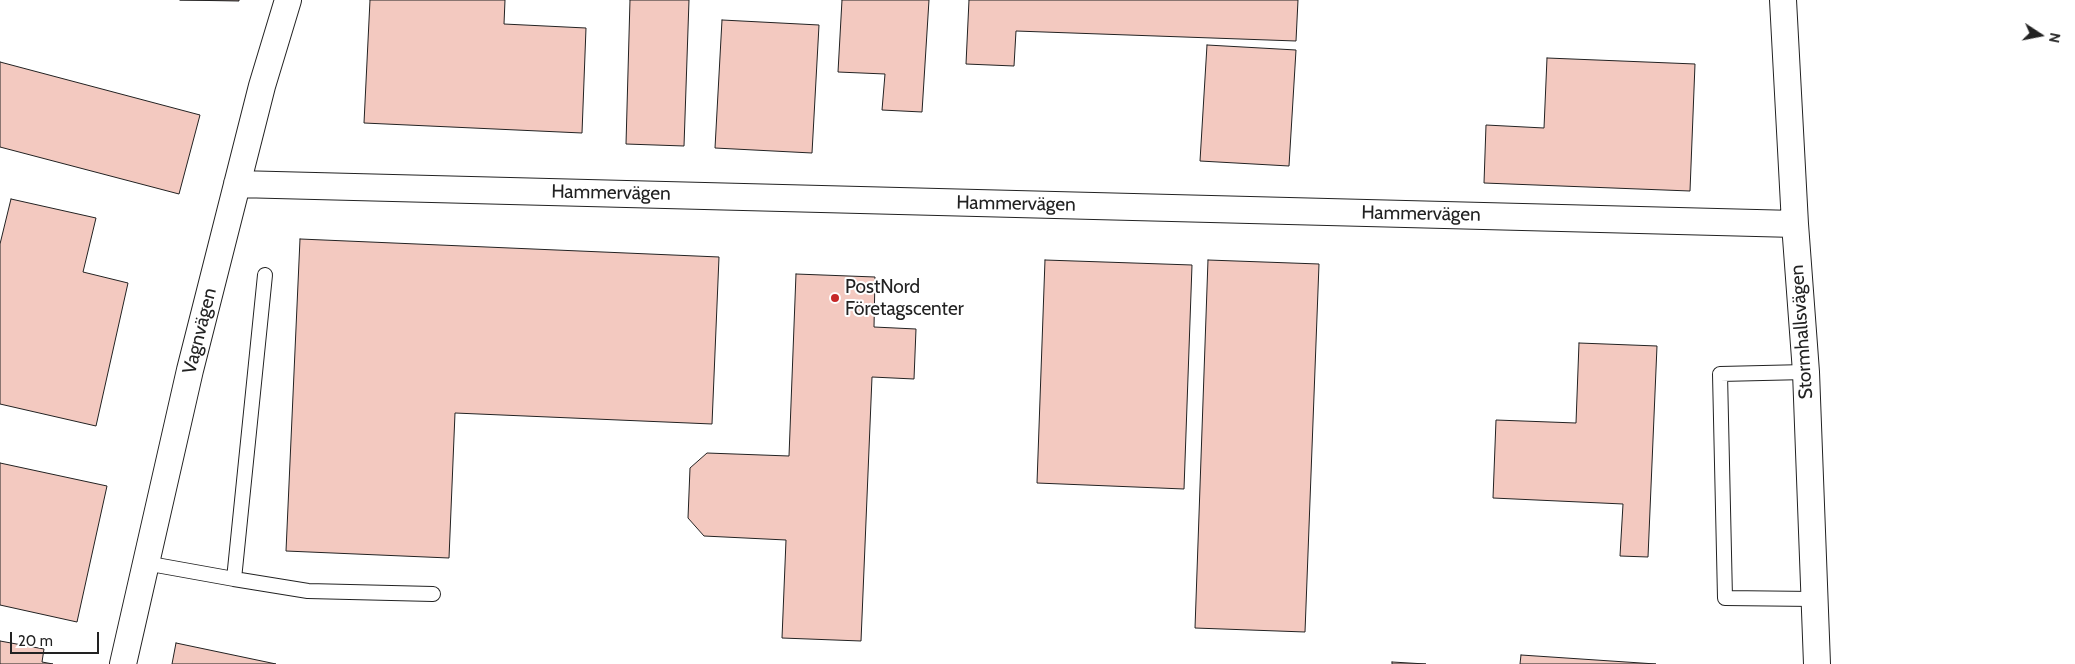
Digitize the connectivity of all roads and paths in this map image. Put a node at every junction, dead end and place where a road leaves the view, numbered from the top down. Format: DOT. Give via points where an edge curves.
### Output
graph roads {
  1 [pos="288,0"];
  2 [pos="1783,0"];
  3 [pos="237,184"];
  4 [pos="1795,224"];
  5 [pos="265,275"];
  6 [pos="1806,372"];
  7 [pos="145,563"];
  8 [pos="234,579"];
  9 [pos="433,594"];
  10 [pos="1814,599"];
  11 [pos="124,664"];
  12 [pos="1816,664"];
  1 -- 3 [label="street, Vagnvägen"];
  2 -- 4 [label="street, Stormhallsvägen"];
  3 -- 4 [label="street, Hammervägen"];
  3 -- 7 [label="street, Vagnvägen"];
  4 -- 6 [label="street, Stormhallsvägen"];
  5 -- 8 [label="lane"];
  6 -- 10 [label="street, Stormhallsvägen"];
  6 -- 10 [label="lane" via="1720,374 1725,598"];
  7 -- 8 [label="lane"];
  7 -- 11 [label="street, Vagnvägen"];
  8 -- 9 [label="lane" via="308,591"];
  10 -- 12 [label="street, Stormhallsvägen"];
}
